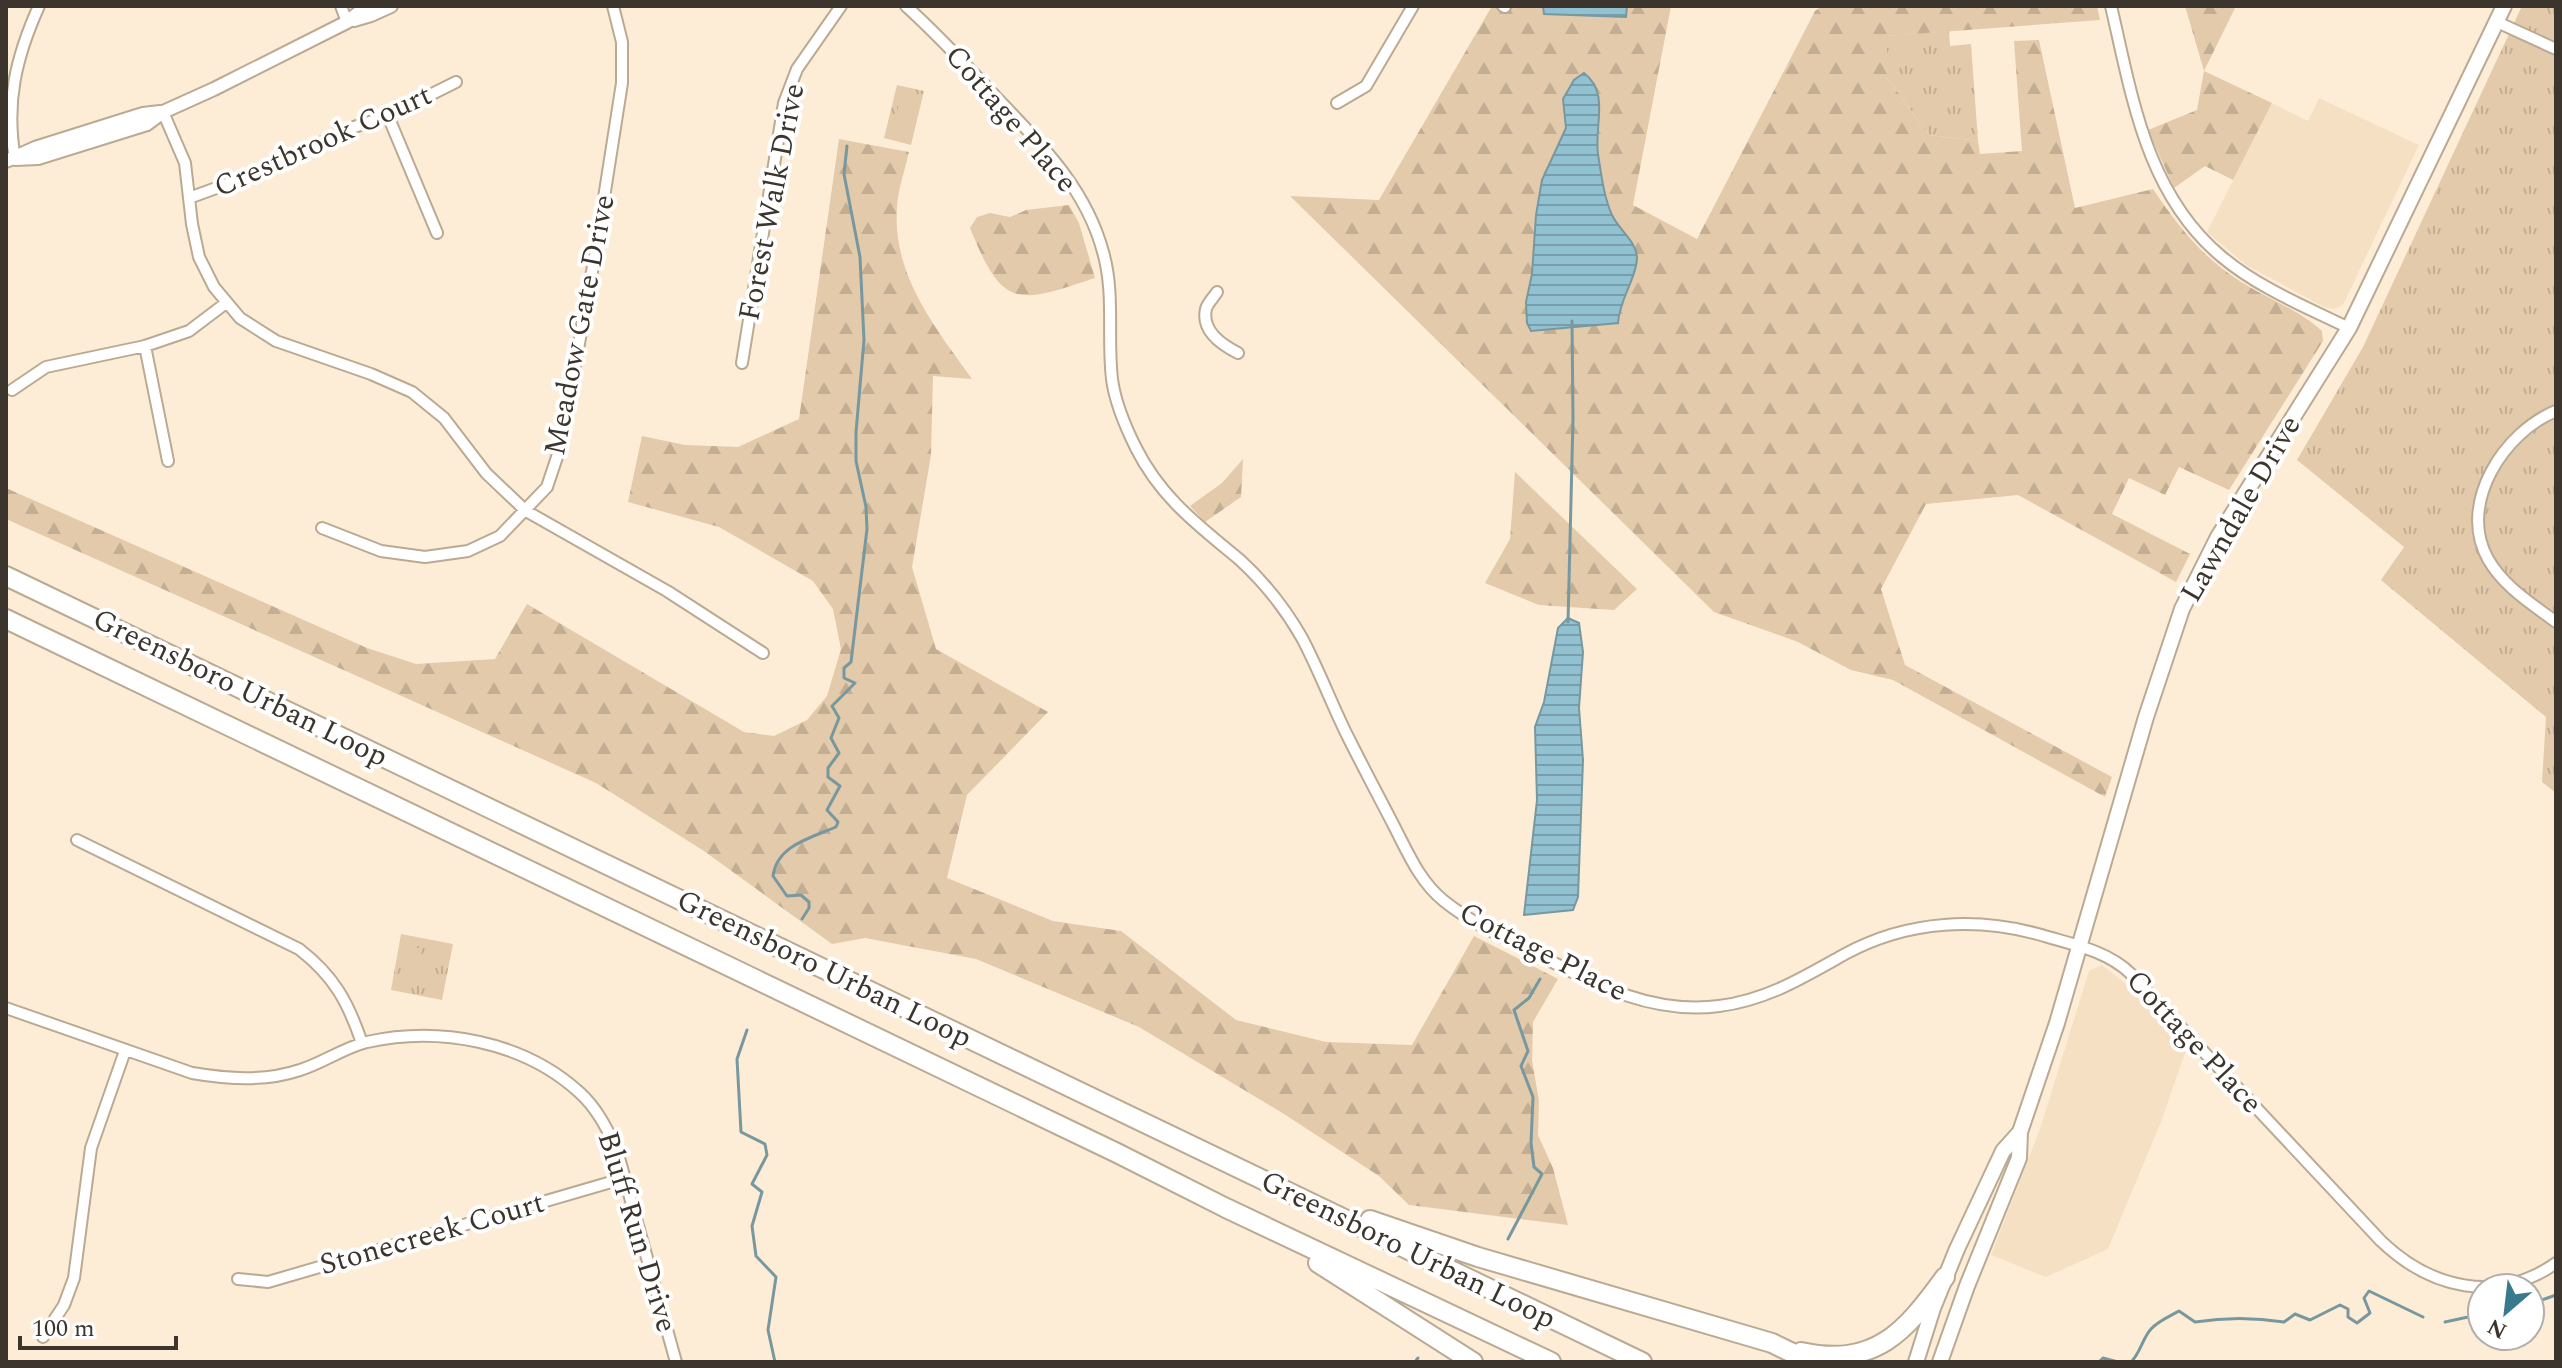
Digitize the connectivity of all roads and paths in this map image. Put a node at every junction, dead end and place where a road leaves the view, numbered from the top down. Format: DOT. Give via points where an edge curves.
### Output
graph roads {
  1 [pos="39,6"];
  2 [pos="341,6"];
  3 [pos="367,6"];
  4 [pos="391,6"];
  5 [pos="613,6"];
  6 [pos="841,6"];
  7 [pos="906,6"];
  8 [pos="1413,6"];
  9 [pos="2111,6"];
  10 [pos="2504,6"];
  11 [pos="347,22"];
  12 [pos="2497,22"];
  13 [pos="2556,49"];
  14 [pos="456,82"];
  15 [pos="1337,103"];
  16 [pos="163,112"];
  17 [pos="388,116"];
  18 [pos="10,160"];
  19 [pos="189,198"];
  20 [pos="437,233"];
  21 [pos="1217,292"];
  22 [pos="226,303"];
  23 [pos="2349,328"];
  24 [pos="145,346"];
  25 [pos="1238,353"];
  26 [pos="742,363"];
  27 [pos="12,390"];
  28 [pos="2556,411"];
  29 [pos="168,461"];
  30 [pos="526,511"];
  31 [pos="322,528"];
  32 [pos="6,576"];
  33 [pos="6,619"];
  34 [pos="2556,622"];
  35 [pos="763,653"];
  36 [pos="77,840"];
  37 [pos="2081,947"];
  38 [pos="6,1008"];
  39 [pos="362,1043"];
  40 [pos="125,1051"];
  41 [pos="2020,1132"];
  42 [pos="625,1178"];
  43 [pos="1281,1189"];
  44 [pos="1226,1208"];
  45 [pos="2556,1263"];
  46 [pos="1945,1277"];
  47 [pos="238,1279"];
  48 [pos="43,1337"];
  49 [pos="1786,1349"];
  50 [pos="676,1362"];
  51 [pos="1473,1362"];
  52 [pos="1551,1362"];
  53 [pos="1642,1362"];
  54 [pos="1811,1362"];
  55 [pos="1916,1362"];
  56 [pos="1940,1362"];
  1 -- 18 [label="street" via="12,84"];
  2 -- 11 [label="street"];
  3 -- 11 [label="street"];
  4 -- 11 [label="street"];
  5 -- 30 [label="street, Meadow Gate Drive" via="622,42 622,83 595,255 560,448 547,487"];
  6 -- 26 [label="street, Forest Walk Drive" via="797,69 784,103"];
  7 -- 37 [label="street, Cottage Place" via="1036,138 1073,185 1103,252 1112,378 1136,450 1179,509 1278,600 1421,878 1443,900 1476,923 1590,982 1673,1007 1719,1006 1769,995 1869,943 1932,926 1993,925"];
  8 -- 15 [label="street" via="1366,86"];
  9 -- 23 [label="street" via="2139,127 2165,186 2191,227 2247,276"];
  10 -- 12 [label="main road, Lawndale Drive"];
  11 -- 16 [label="street"];
  12 -- 13 [label="street"];
  12 -- 23 [label="main road, Lawndale Drive"];
  14 -- 17 [label="street, Crestbrook Court"];
  16 -- 18 [label="street" via="143,114"];
  16 -- 19 [label="street" via="185,163"];
  17 -- 19 [label="street, Crestbrook Court"];
  17 -- 20 [label="street"];
  19 -- 22 [label="street" via="199,257"];
  21 -- 25 [label="street" via="1206,309 1208,323 1216,341"];
  22 -- 24 [label="street" via="189,331"];
  22 -- 30 [label="street" via="276,341 412,392 444,418 486,473"];
  23 -- 37 [label="main road, Lawndale Drive" via="2218,537 2182,609"];
  24 -- 27 [label="street" via="46,367"];
  24 -- 29 [label="street"];
  28 -- 34 [label="street" via="2530,425 2498,457 2484,493 2479,530 2481,544 2501,577"];
  30 -- 31 [label="street, Meadow Gate Drive" via="500,536 468,551 425,557 381,551"];
  30 -- 35 [label="street"];
  32 -- 43 [label="highway, Greensboro Urban Loop"];
  33 -- 44 [label="highway, Greensboro Urban Loop"];
  36 -- 39 [label="street" via="299,949 321,966 349,1004"];
  37 -- 41 [label="main road, Lawndale Drive"];
  37 -- 45 [label="street, Cottage Place" via="2130,973 2409,1266 2449,1282 2491,1287"];
  38 -- 40 [label="street, Bluff Run Drive"];
  39 -- 40 [label="street, Bluff Run Drive" via="300,1070 253,1079 192,1073"];
  39 -- 42 [label="street, Bluff Run Drive" via="412,1034 463,1039 507,1050 547,1069 602,1119"];
  40 -- 48 [label="street" via="91,1148 74,1278"];
  41 -- 46 [label="main road, Lawndale Drive" via="2003,1151"];
  41 -- 56 [label="main road, Lawndale Drive" via="2019,1158"];
  42 -- 47 [label="street, Stonecreek Court" via="268,1282"];
  42 -- 50 [label="street, Bluff Run Drive"];
  43 -- 49 [label="highway" via="1463,1253"];
  43 -- 53 [label="highway, Greensboro Urban Loop"];
  44 -- 51 [label="highway"];
  44 -- 52 [label="highway, Greensboro Urban Loop"];
  46 -- 49 [label="highway" via="1910,1323 1871,1349 1835,1356"];
  46 -- 55 [label="main road, Lawndale Drive"];
  49 -- 54 [label="highway"];
}
